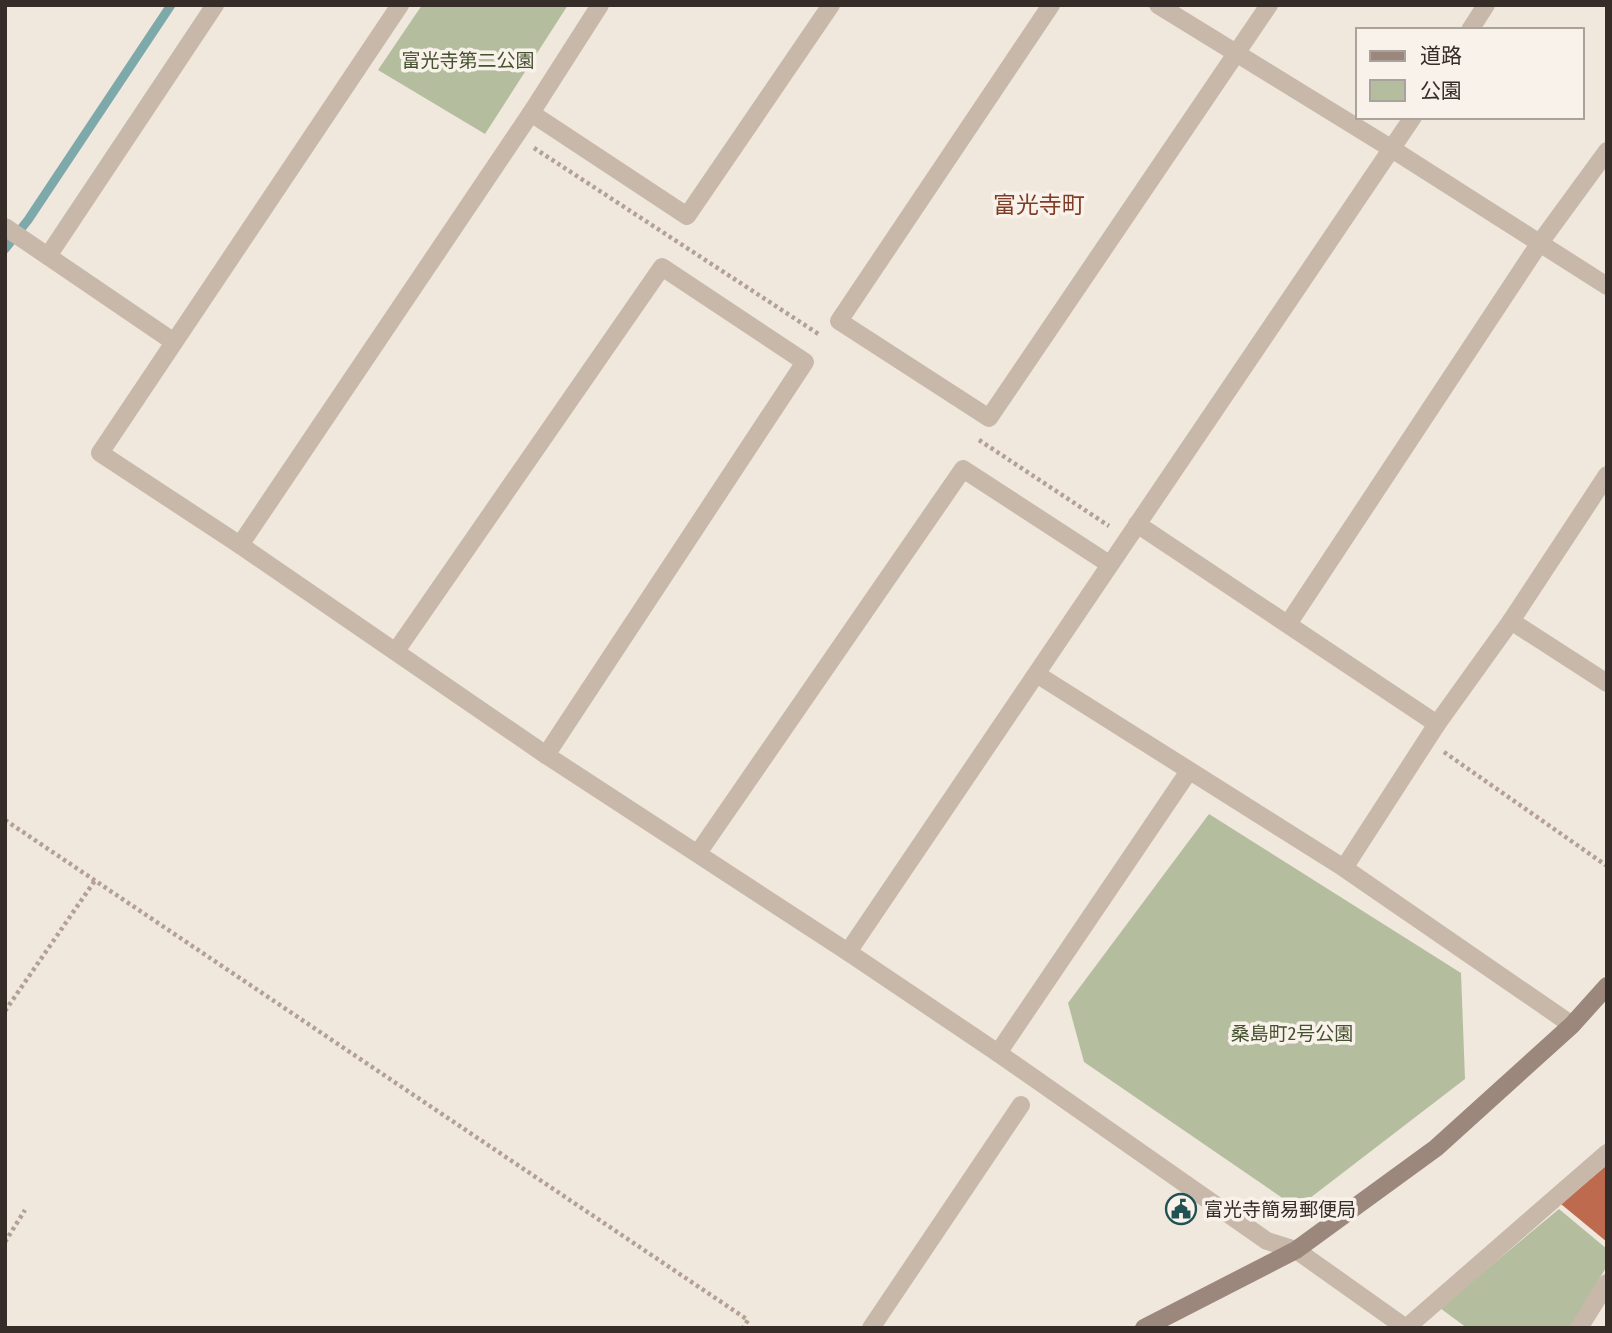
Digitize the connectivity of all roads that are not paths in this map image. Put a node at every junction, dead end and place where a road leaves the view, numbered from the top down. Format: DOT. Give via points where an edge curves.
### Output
graph roads {
  1 [pos="215,5"];
  2 [pos="400,5"];
  3 [pos="600,5"];
  4 [pos="831,5"];
  5 [pos="1051,5"];
  6 [pos="1158,5"];
  7 [pos="1269,5"];
  8 [pos="1486,5"];
  9 [pos="1471,28"];
  10 [pos="1236,54"];
  11 [pos="531,113"];
  12 [pos="1412,119"];
  13 [pos="1392,149"];
  14 [pos="1607,151"];
  15 [pos="5,228"];
  16 [pos="1539,244"];
  17 [pos="42,252"];
  18 [pos="1607,286"];
  19 [pos="174,342"];
  20 [pos="1607,475"];
  21 [pos="1137,524"];
  22 [pos="240,545"];
  23 [pos="1109,564"];
  24 [pos="1511,621"];
  25 [pos="1288,624"];
  26 [pos="396,651"];
  27 [pos="1038,675"];
  28 [pos="1607,683"];
  29 [pos="1437,724"];
  30 [pos="546,755"];
  31 [pos="1189,771"];
  32 [pos="698,853"];
  33 [pos="1344,868"];
  34 [pos="848,952"];
  35 [pos="1607,986"];
  36 [pos="1572,1025"];
  37 [pos="998,1053"];
  38 [pos="1021,1105"];
  39 [pos="1607,1153"];
  40 [pos="1296,1250"];
  41 [pos="1607,1283"];
  42 [pos="871,1328"];
  43 [pos="1144,1328"];
  44 [pos="1406,1328"];
  45 [pos="1579,1328"];
  1 -- 17 [label="street"];
  2 -- 19 [label="street"];
  3 -- 11 [label="street"];
  4 -- 11 [label="street" via="687,216"];
  5 -- 10 [label="street" via="839,321 989,418"];
  6 -- 10 [label="street"];
  7 -- 10 [label="street"];
  8 -- 9 [label="street"];
  10 -- 13 [label="street"];
  11 -- 22 [label="street"];
  12 -- 13 [label="street"];
  13 -- 16 [label="street"];
  13 -- 21 [label="street"];
  14 -- 16 [label="street"];
  15 -- 17 [label="street"];
  16 -- 18 [label="street"];
  16 -- 25 [label="street"];
  17 -- 19 [label="street"];
  19 -- 22 [label="street" via="100,453"];
  20 -- 24 [label="street"];
  21 -- 23 [label="street"];
  21 -- 25 [label="street"];
  22 -- 26 [label="street"];
  23 -- 27 [label="street"];
  23 -- 32 [label="street" via="963,469"];
  24 -- 28 [label="street"];
  24 -- 29 [label="street"];
  25 -- 29 [label="street"];
  26 -- 30 [label="street"];
  26 -- 30 [label="street" via="662,267 806,362"];
  27 -- 31 [label="street"];
  27 -- 34 [label="street"];
  29 -- 33 [label="street"];
  30 -- 32 [label="street"];
  31 -- 33 [label="street"];
  31 -- 37 [label="street"];
  32 -- 34 [label="street"];
  33 -- 36 [label="street"];
  34 -- 37 [label="street"];
  35 -- 36 [label="street"];
  36 -- 40 [label="street" via="1436,1148"];
  37 -- 40 [label="street" via="1267,1241"];
  38 -- 42 [label="street"];
  39 -- 44 [label="street"];
  40 -- 43 [label="street"];
  40 -- 44 [label="street"];
  41 -- 45 [label="street"];
}
